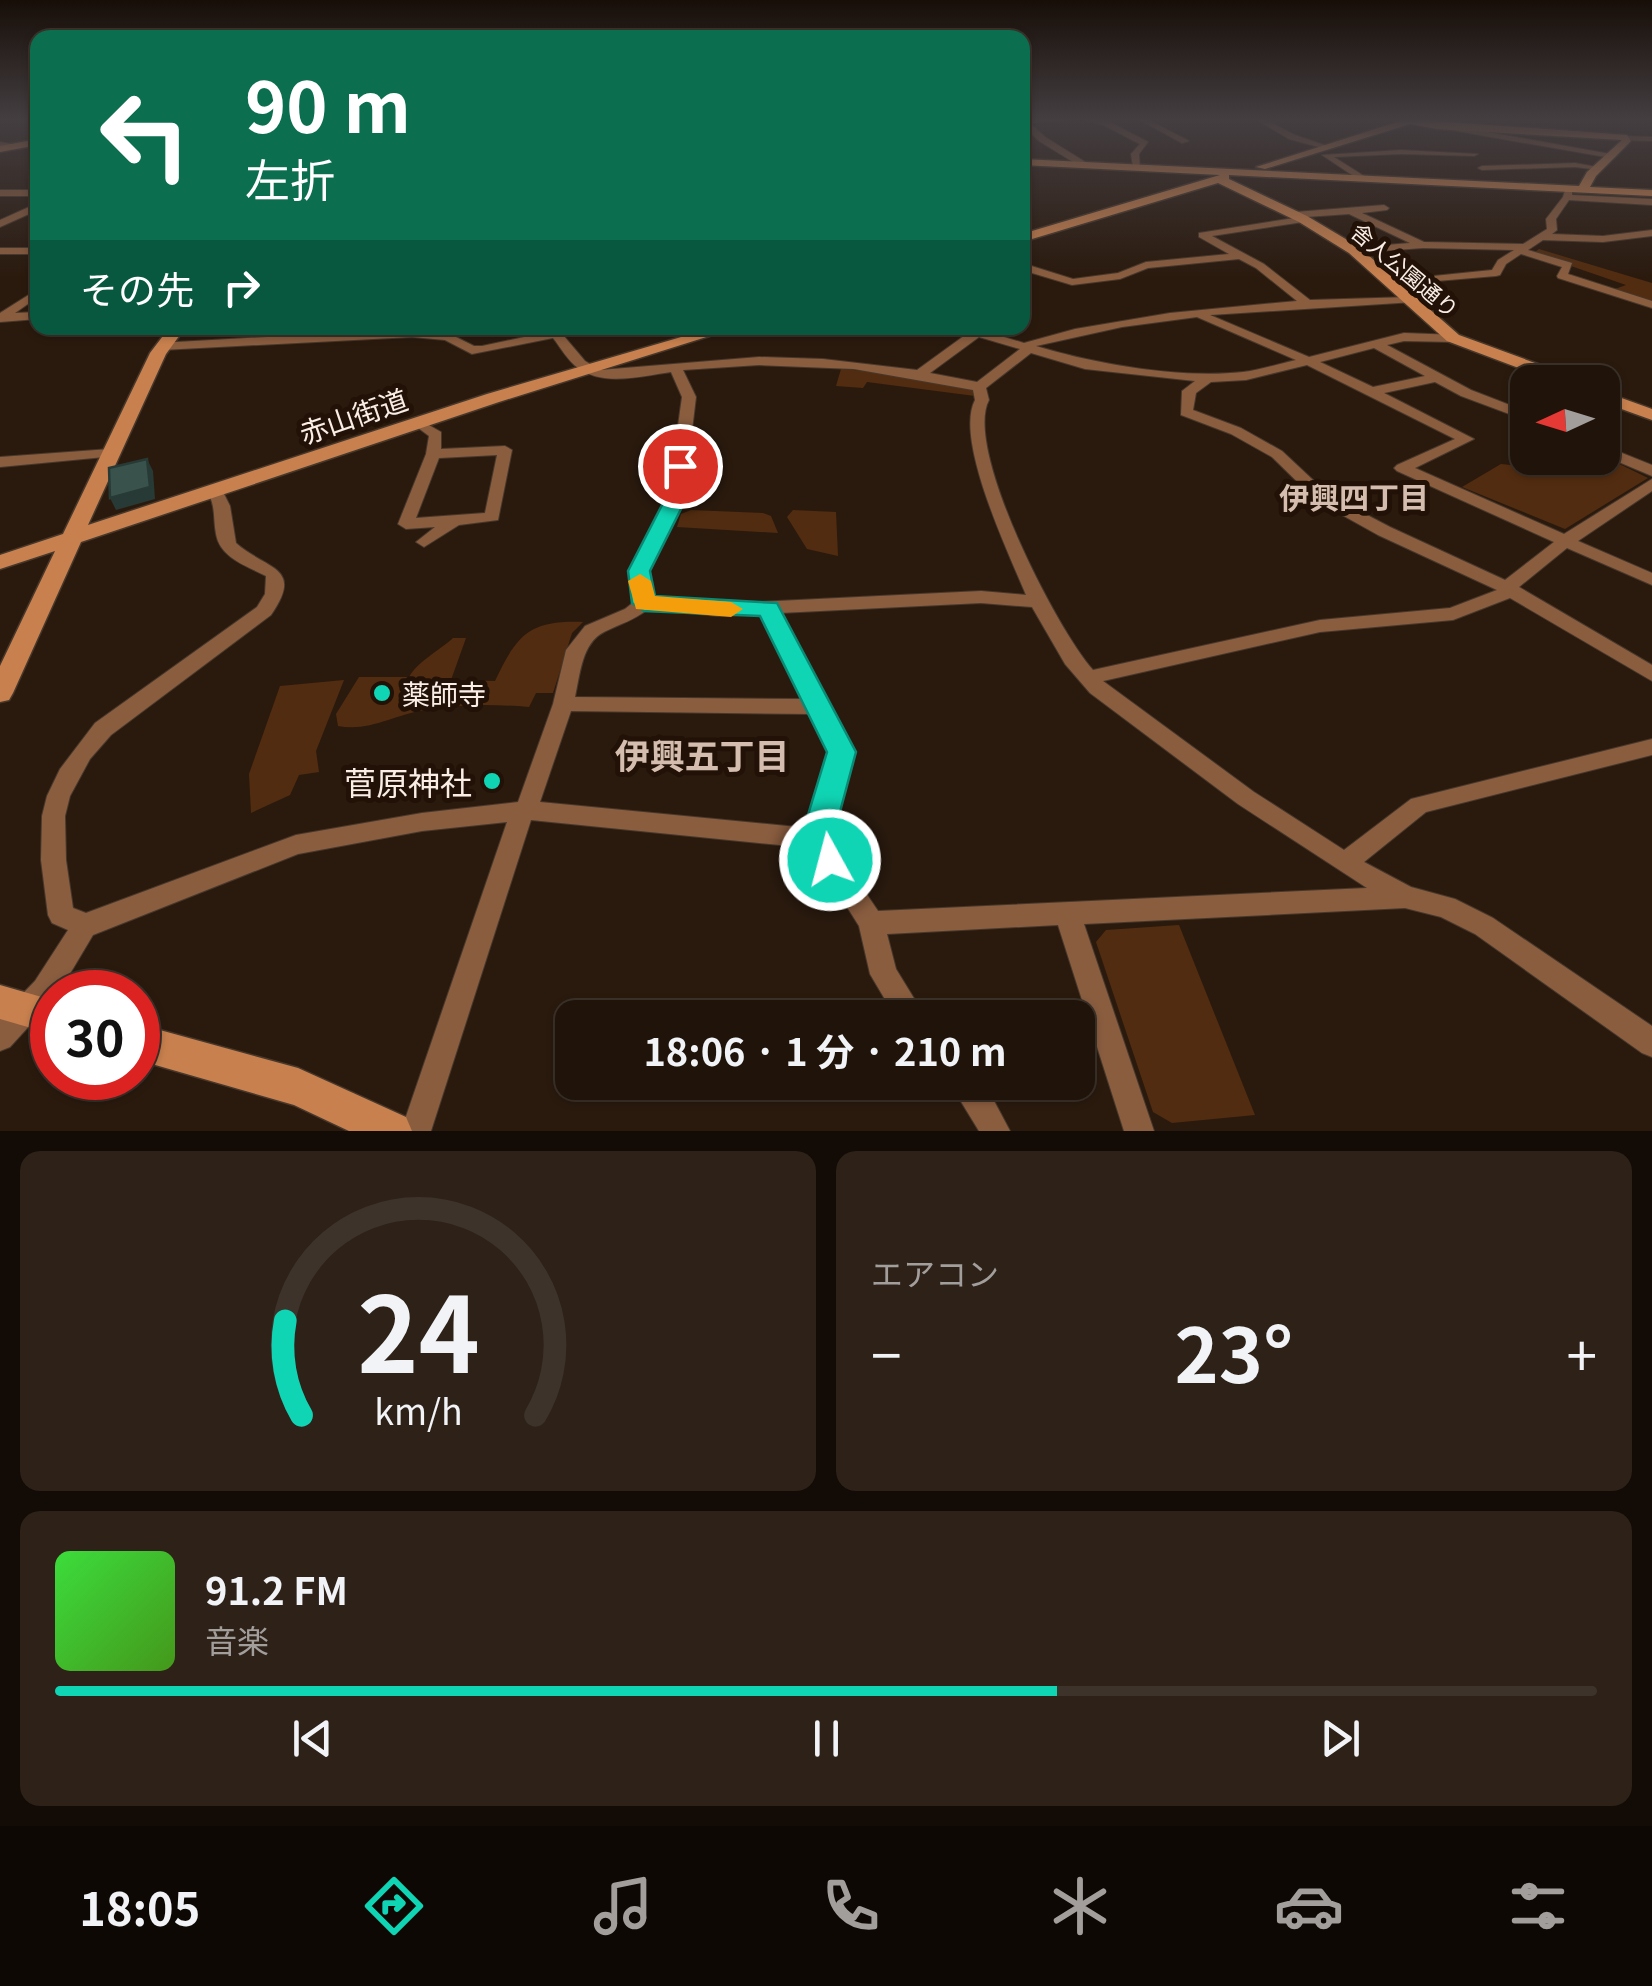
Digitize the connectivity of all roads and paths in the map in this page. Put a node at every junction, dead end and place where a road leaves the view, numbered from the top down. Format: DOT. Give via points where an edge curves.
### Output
graph roads {
  1 [pos="1236,172"];
  2 [pos="1241,172"];
  3 [pos="1354,172"];
  4 [pos="1492,172"];
  5 [pos="1596,172"];
  6 [pos="1362,178"];
  7 [pos="1219,179"];
  8 [pos="1528,186"];
  9 [pos="1583,189"];
  10 [pos="0,192"];
  11 [pos="30,192"];
  12 [pos="1568,193"];
  13 [pos="1652,193"];
  14 [pos="1652,202"];
  15 [pos="1384,208"];
  16 [pos="30,210"];
  17 [pos="1351,211"];
  18 [pos="1299,217"];
  19 [pos="0,224"];
  20 [pos="1652,233"];
  21 [pos="1030,236"];
  22 [pos="1542,237"];
  23 [pos="1422,245"];
  24 [pos="1522,249"];
  25 [pos="1354,250"];
  26 [pos="0,251"];
  27 [pos="30,252"];
  28 [pos="1238,256"];
  29 [pos="1030,269"];
  30 [pos="1394,283"];
  31 [pos="30,297"];
  32 [pos="1410,300"];
  33 [pos="1308,304"];
  34 [pos="1652,306"];
  35 [pos="1200,315"];
  36 [pos="30,316"];
  37 [pos="171,335"];
  38 [pos="365,335"];
  39 [pos="439,335"];
  40 [pos="538,335"];
  41 [pos="557,335"];
  42 [pos="704,335"];
  43 [pos="964,335"];
  44 [pos="986,335"];
  45 [pos="1454,338"];
  46 [pos="1374,344"];
  47 [pos="162,346"];
  48 [pos="1029,348"];
  49 [pos="1309,361"];
  50 [pos="1525,365"];
  51 [pos="676,368"];
  52 [pos="589,370"];
  53 [pos="920,374"];
  54 [pos="1208,378"];
  55 [pos="1438,378"];
  56 [pos="979,387"];
  57 [pos="1370,392"];
  58 [pos="1620,402"];
  59 [pos="1510,409"];
  60 [pos="1652,414"];
  61 [pos="420,424"];
  62 [pos="110,452"];
  63 [pos="433,454"];
  64 [pos="1620,457"];
  65 [pos="0,462"];
  66 [pos="1652,471"];
  67 [pos="1652,484"];
  68 [pos="216,493"];
  69 [pos="455,520"];
  70 [pos="70,540"];
  71 [pos="1566,541"];
  72 [pos="424,542"];
  73 [pos="0,562"];
  74 [pos="1652,580"];
  75 [pos="1507,588"];
  76 [pos="1038,602"];
  77 [pos="644,603"];
  78 [pos="768,609"];
  79 [pos="1652,674"];
  80 [pos="1087,678"];
  81 [pos="0,692"];
  82 [pos="562,704"];
  83 [pos="816,707"];
  84 [pos="1652,747"];
  85 [pos="526,810"];
  86 [pos="817,838"];
  87 [pos="1345,863"];
  88 [pos="1405,897"];
  89 [pos="1068,915"];
  90 [pos="871,923"];
  91 [pos="85,924"];
  92 [pos="901,1000"];
  93 [pos="27,1010"];
  94 [pos="0,1038"];
  95 [pos="1652,1043"];
  96 [pos="160,1048"];
  97 [pos="979,1100"];
  98 [pos="392,1131"];
  99 [pos="416,1131"];
  100 [pos="995,1131"];
  101 [pos="1139,1131"];
  1 -- 2 [label="street"];
  2 -- 6 [label="street"];
  2 -- 7 [label="street"];
  3 -- 6 [label="street"];
  4 -- 8 [label="street"];
  5 -- 9 [label="street"];
  6 -- 8 [label="street"];
  7 -- 18 [label="street, 舎人公園通り"];
  7 -- 21 [label="street"];
  8 -- 12 [label="street"];
  9 -- 12 [label="street"];
  9 -- 13 [label="street"];
  10 -- 11 [label="street"];
  12 -- 14 [label="street"];
  12 -- 22 [label="street" via="1551,218 1552,230"];
  15 -- 17 [label="street"];
  16 -- 19 [label="street"];
  17 -- 18 [label="street"];
  17 -- 23 [label="street"];
  18 -- 25 [label="street, 舎人公園通り"];
  18 -- 28 [label="street" via="1202,235"];
  20 -- 22 [label="street"];
  22 -- 24 [label="street"];
  23 -- 24 [label="street"];
  23 -- 25 [label="street"];
  24 -- 30 [label="street" via="1496,273"];
  24 -- 34 [label="street" via="1568,265 1562,276"];
  25 -- 30 [label="street, 舎人公園通り"];
  26 -- 27 [label="street"];
  28 -- 29 [label="street" via="1072,282"];
  28 -- 33 [label="street"];
  30 -- 32 [label="street, 舎人公園通り"];
  31 -- 36 [label="street" via="0,318"];
  32 -- 33 [label="street"];
  32 -- 45 [label="street, 舎人公園通り"];
  33 -- 35 [label="street"];
  35 -- 48 [label="street" via="1075,332"];
  35 -- 49 [label="street"];
  37 -- 47 [label="street"];
  38 -- 47 [label="street"];
  39 -- 40 [label="street" via="472,350"];
  41 -- 52 [label="street"];
  42 -- 52 [label="street, 赤山街道"];
  43 -- 53 [label="street"];
  44 -- 48 [label="street"];
  45 -- 46 [label="street"];
  45 -- 50 [label="street, 舎人公園通り"];
  46 -- 49 [label="street"];
  46 -- 55 [label="street"];
  47 -- 62 [label="street"];
  48 -- 54 [label="street" via="1098,368"];
  48 -- 56 [label="street"];
  49 -- 54 [label="street"];
  49 -- 57 [label="street"];
  51 -- 52 [label="street"];
  51 -- 53 [label="street" via="780,361"];
  51 -- 77 [label="street" via="689,398 676,497 639,571"];
  52 -- 61 [label="street, 赤山街道"];
  53 -- 56 [label="street"];
  54 -- 75 [label="street" via="1190,392 1186,412 1277,454 1322,498"];
  55 -- 57 [label="street"];
  55 -- 59 [label="street"];
  56 -- 76 [label="street" via="975,430 981,458"];
  57 -- 71 [label="street" via="1467,439 1402,468"];
  58 -- 60 [label="street"];
  61 -- 63 [label="street" via="436,434"];
  61 -- 68 [label="street, 赤山街道"];
  62 -- 65 [label="street"];
  62 -- 70 [label="street"];
  63 -- 69 [label="street" via="406,524"];
  63 -- 69 [label="street" via="505,450 492,517"];
  64 -- 66 [label="street"];
  67 -- 71 [label="street"];
  68 -- 70 [label="street, 赤山街道"];
  68 -- 91 [label="street" via="224,505 225,539 274,574 274,599 102,730 62,784 49,830 61,915"];
  69 -- 72 [label="street"];
  70 -- 73 [label="street, 赤山街道"];
  70 -- 81 [label="street"];
  71 -- 74 [label="street"];
  71 -- 75 [label="street"];
  75 -- 79 [label="street"];
  75 -- 80 [label="street" via="1453,614 1320,626"];
  76 -- 78 [label="street" via="981,597"];
  76 -- 80 [label="street"];
  77 -- 78 [label="street"];
  77 -- 82 [label="street" via="592,630 576,650"];
  78 -- 83 [label="street"];
  80 -- 87 [label="street"];
  82 -- 83 [label="street"];
  82 -- 85 [label="street"];
  83 -- 86 [label="street" via="842,752"];
  84 -- 87 [label="street" via="1419,805"];
  85 -- 86 [label="street"];
  85 -- 91 [label="street" via="296,845"];
  85 -- 99 [label="street"];
  86 -- 90 [label="street"];
  87 -- 88 [label="street"];
  88 -- 89 [label="street"];
  88 -- 95 [label="street" via="1484,926"];
  89 -- 90 [label="street"];
  89 -- 101 [label="street"];
  90 -- 92 [label="street" via="884,974"];
  91 -- 93 [label="street"];
  93 -- 94 [label="street"];
  96 -- 98 [label="street" via="298,1087"];
  97 -- 100 [label="street"];
}
